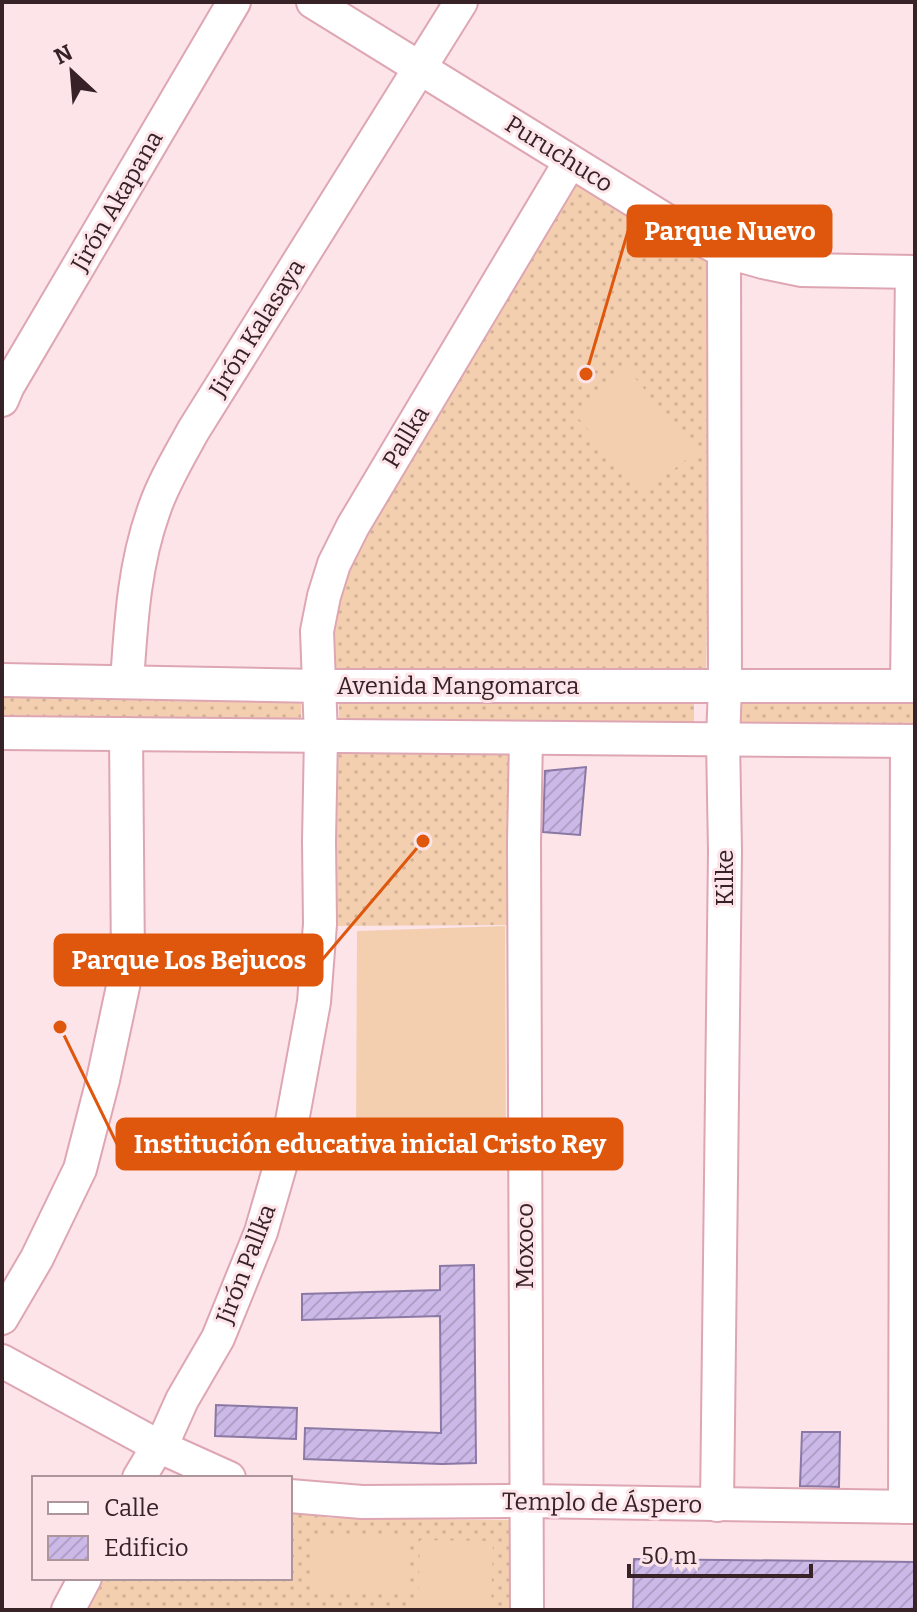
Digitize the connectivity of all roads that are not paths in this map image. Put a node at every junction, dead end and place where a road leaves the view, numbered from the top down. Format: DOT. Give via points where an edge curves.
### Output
graph roads {
  1 [pos="234,2"];
  2 [pos="313,2"];
  3 [pos="461,2"];
  4 [pos="419,68"];
  5 [pos="570,162"];
  6 [pos="724,251"];
  7 [pos="913,272"];
  8 [pos="2,400"];
  9 [pos="2,680"];
  10 [pos="127,682"];
  11 [pos="319,686"];
  12 [pos="725,686"];
  13 [pos="911,686"];
  14 [pos="2,733"];
  15 [pos="126,734"];
  16 [pos="321,736"];
  17 [pos="526,738"];
  18 [pos="723,740"];
  19 [pos="911,741"];
  20 [pos="2,1318"];
  21 [pos="2,1361"];
  22 [pos="159,1447"];
  23 [pos="140,1476"];
  24 [pos="224,1476"];
  25 [pos="292,1496"];
  26 [pos="526,1501"];
  27 [pos="717,1505"];
  28 [pos="910,1507"];
  29 [pos="84,1580"];
  30 [pos="68,1610"];
  31 [pos="527,1610"];
  1 -- 8 [label="street, Jirón Akapana"];
  2 -- 4 [label="street, Puruchuco"];
  3 -- 4 [label="street, Jirón Kalasaya"];
  4 -- 5 [label="street, Puruchuco"];
  4 -- 10 [label="street, Jirón Kalasaya" via="193,431 155,507 134,588"];
  5 -- 6 [label="street, Puruchuco"];
  5 -- 11 [label="street, Pallka" via="334,564 317,631"];
  6 -- 7 [label="street, Puruchuco" via="802,270"];
  6 -- 12 [label="street, Kilke"];
  7 -- 13 [label="street"];
  9 -- 10 [label="street, Avenida Mangomarca"];
  10 -- 11 [label="street, Avenida Mangomarca"];
  11 -- 12 [label="street, Avenida Mangomarca"];
  11 -- 16 [label="street, Pallka"];
  12 -- 13 [label="street, Avenida Mangomarca"];
  12 -- 18 [label="street, Kilke"];
  14 -- 15 [label="street, Avenida Mangomarca"];
  15 -- 16 [label="street, Avenida Mangomarca"];
  15 -- 20 [label="street" via="128,963 80,1169"];
  16 -- 17 [label="street, Avenida Mangomarca"];
  16 -- 22 [label="street, Jirón Pallka" via="316,986 290,1132 261,1232 218,1338"];
  17 -- 18 [label="street, Avenida Mangomarca"];
  17 -- 26 [label="street, Moxoco"];
  18 -- 19 [label="street, Avenida Mangomarca"];
  18 -- 27 [label="street, Kilke"];
  19 -- 28 [label="street"];
  21 -- 22 [label="street"];
  22 -- 23 [label="street"];
  22 -- 24 [label="street"];
  25 -- 26 [label="street, Templo de Áspero" via="362,1502"];
  26 -- 27 [label="street, Templo de Áspero"];
  26 -- 31 [label="street, Moxoco"];
  27 -- 28 [label="street, Templo de Áspero"];
  29 -- 30 [label="street"];
}
